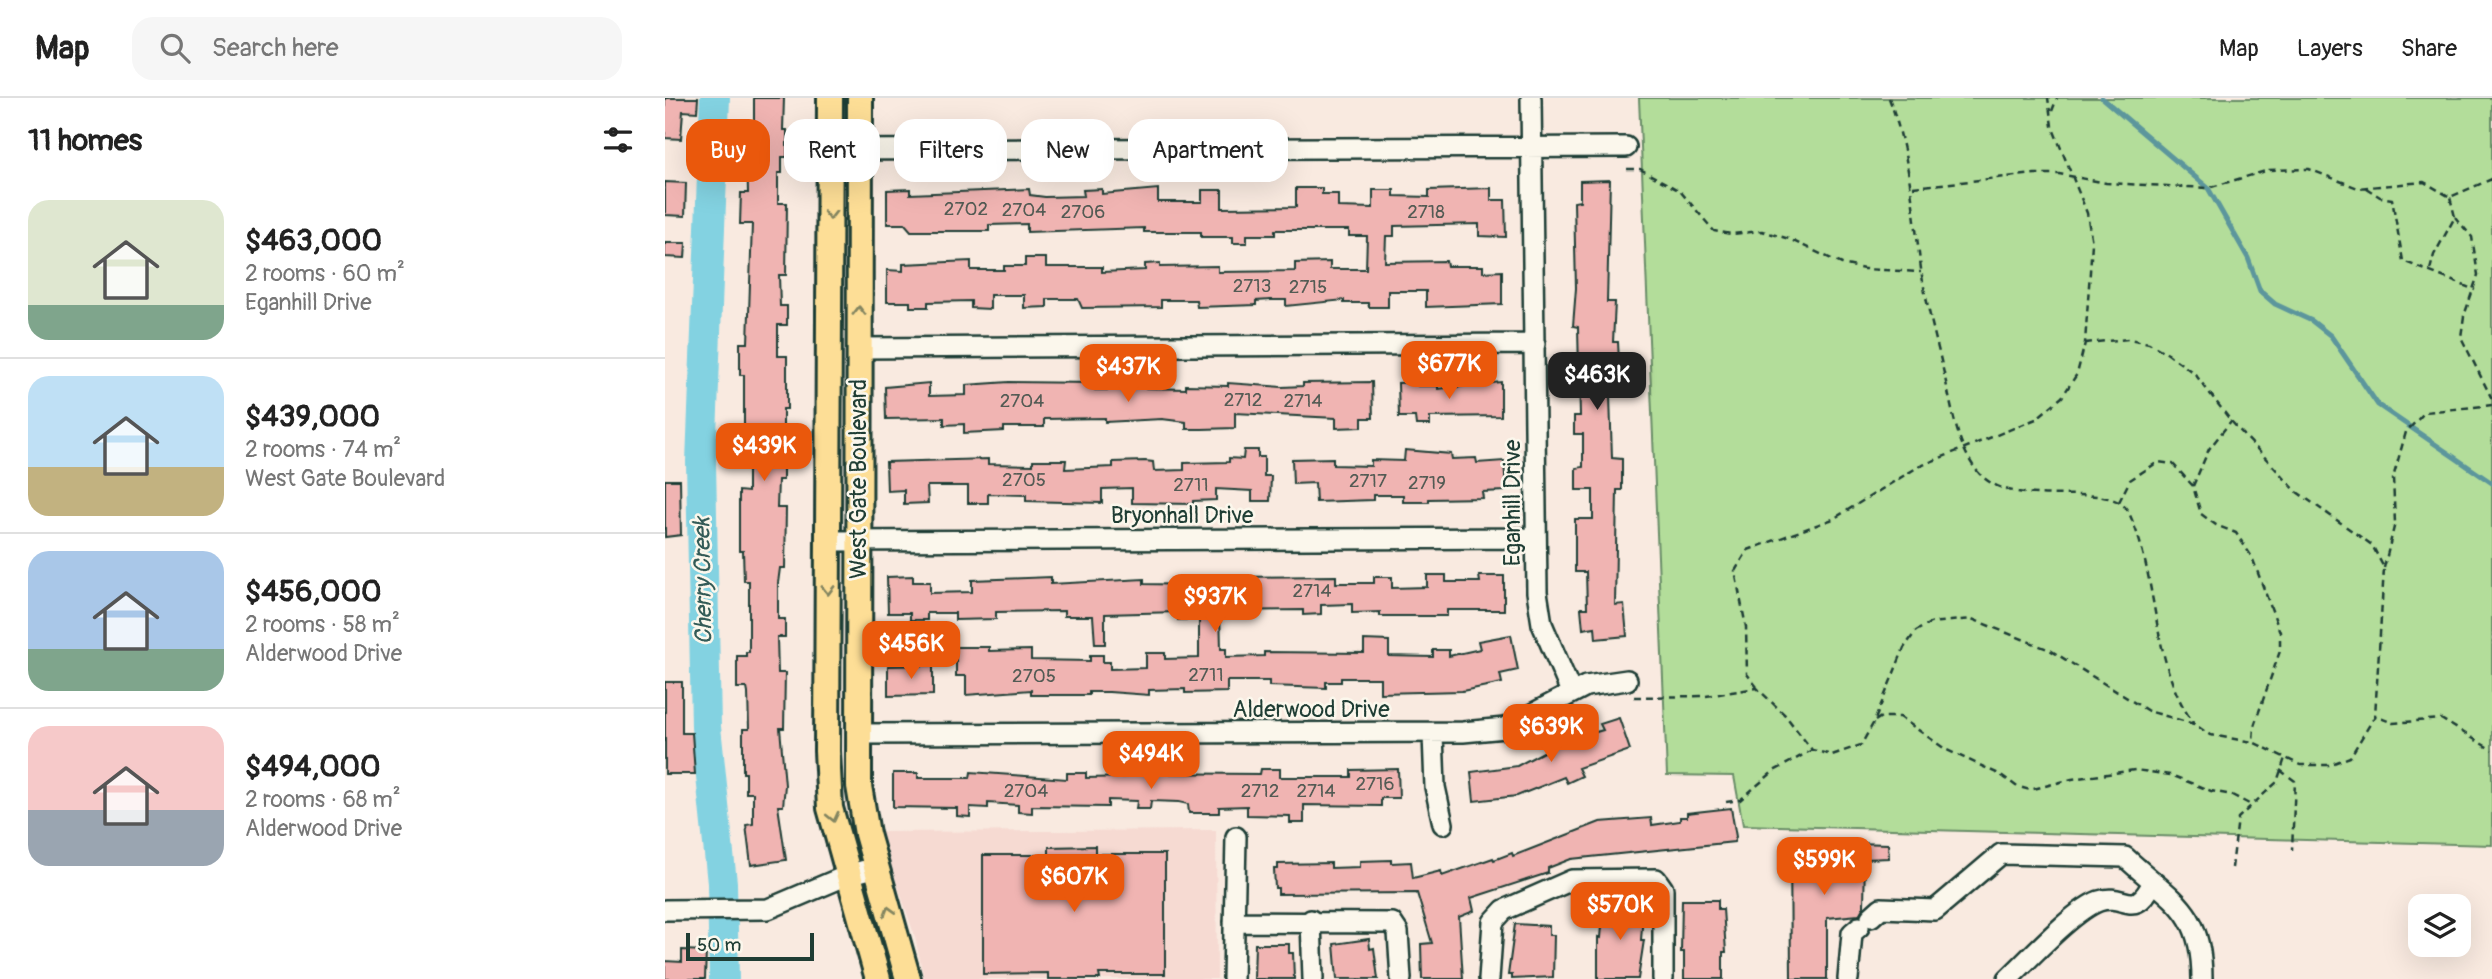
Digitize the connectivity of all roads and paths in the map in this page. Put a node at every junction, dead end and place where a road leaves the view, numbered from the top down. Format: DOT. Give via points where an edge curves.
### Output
graph roads {
  1 [pos="830,98"];
  2 [pos="860,98"];
  3 [pos="1531,98"];
  4 [pos="1889,98"];
  5 [pos="2049,98"];
  6 [pos="2057,98"];
  7 [pos="2050,114"];
  8 [pos="830,119"];
  9 [pos="860,119"];
  10 [pos="1534,146"];
  11 [pos="1626,147"];
  12 [pos="880,151"];
  13 [pos="1627,169"];
  14 [pos="2073,177"];
  15 [pos="2492,179"];
  16 [pos="830,182"];
  17 [pos="860,182"];
  18 [pos="1912,187"];
  19 [pos="2366,188"];
  20 [pos="2449,197"];
  21 [pos="2455,217"];
  22 [pos="2430,270"];
  23 [pos="1921,272"];
  24 [pos="2475,290"];
  25 [pos="2085,343"];
  26 [pos="1535,344"];
  27 [pos="859,348"];
  28 [pos="2492,399"];
  29 [pos="2492,405"];
  30 [pos="2231,421"];
  31 [pos="1964,448"];
  32 [pos="2193,486"];
  33 [pos="2119,502"];
  34 [pos="1536,538"];
  35 [pos="829,541"];
  36 [pos="857,541"];
  37 [pos="2384,568"];
  38 [pos="1757,688"];
  39 [pos="1629,689"];
  40 [pos="1571,691"];
  41 [pos="2375,716"];
  42 [pos="1874,722"];
  43 [pos="2194,724"];
  44 [pos="857,734"];
  45 [pos="1433,734"];
  46 [pos="2253,742"];
  47 [pos="1812,750"];
  48 [pos="2492,750"];
  49 [pos="2285,758"];
  50 [pos="2280,770"];
  51 [pos="1727,802"];
  52 [pos="2251,805"];
  53 [pos="1443,824"];
  54 [pos="1236,837"];
  55 [pos="2292,850"];
  56 [pos="876,867"];
  57 [pos="2232,868"];
  58 [pos="848,875"];
  59 [pos="2153,883"];
  60 [pos="665,910"];
  61 [pos="1311,920"];
  62 [pos="1234,922"];
  63 [pos="878,979"];
  64 [pos="908,979"];
  65 [pos="1233,979"];
  66 [pos="1313,979"];
  67 [pos="1401,979"];
  68 [pos="1489,979"];
  69 [pos="1663,979"];
  70 [pos="1848,979"];
  71 [pos="2008,979"];
  72 [pos="2202,979"];
  1 -- 8 [label="main road, West Gate Boulevard"];
  2 -- 9 [label="main road, West Gate Boulevard"];
  3 -- 10 [label="street, Eganhill Drive"];
  4 -- 18 [label="path" via="1903,135"];
  5 -- 7 [label="path"];
  6 -- 7 [label="path"];
  7 -- 14 [label="path"];
  10 -- 11 [label="street"];
  10 -- 12 [label="street"];
  10 -- 26 [label="street, Eganhill Drive"];
  13 -- 23 [label="path" via="1640,169 1680,191 1714,231 1762,231 1842,264"];
  14 -- 18 [label="path" via="2035,174"];
  14 -- 19 [label="path" via="2208,188 2269,170 2309,169"];
  14 -- 25 [label="path" via="2092,243"];
  15 -- 20 [label="path"];
  16 -- 35 [label="main road, West Gate Boulevard, one-way"];
  27 -- 17 [label="main road, West Gate Boulevard, one-way"];
  18 -- 23 [label="path"];
  19 -- 20 [label="path" via="2424,182"];
  19 -- 22 [label="path" via="2392,200 2403,261"];
  20 -- 21 [label="path"];
  21 -- 22 [label="path"];
  21 -- 24 [label="path" via="2472,237 2479,275"];
  22 -- 24 [label="path"];
  23 -- 31 [label="path" via="1954,422"];
  24 -- 28 [label="path" via="2461,337"];
  25 -- 30 [label="path" via="2129,339 2149,343 2195,374"];
  25 -- 31 [label="path" via="2077,374 2062,397 2036,419"];
  26 -- 27 [label="street"];
  26 -- 34 [label="street, Eganhill Drive"];
  27 -- 36 [label="main road, West Gate Boulevard"];
  29 -- 37 [label="path" via="2425,412 2406,432 2393,478 2395,523"];
  30 -- 32 [label="path" via="2209,449"];
  30 -- 37 [label="path" via="2298,492 2372,545"];
  31 -- 33 [label="path" via="1978,473 2007,492 2102,496"];
  31 -- 38 [label="path" via="1918,467 1833,519 1748,550 1735,571 1746,627 1747,674"];
  32 -- 33 [label="path" via="2173,464 2158,462 2130,480"];
  32 -- 46 [label="path" via="2201,514 2236,533 2252,557 2280,632 2280,651 2254,726"];
  33 -- 43 [label="path" via="2128,511 2148,572 2170,680"];
  34 -- 36 [label="street, Bryonhall Drive"];
  34 -- 40 [label="street, Eganhill Drive" via="1538,609"];
  35 -- 36 [label="street, Bryonhall Drive"];
  35 -- 58 [label="main road, West Gate Boulevard, one-way" via="830,808"];
  36 -- 44 [label="main road, West Gate Boulevard"];
  37 -- 41 [label="path"];
  38 -- 39 [label="path" via="1706,696"];
  38 -- 47 [label="path"];
  39 -- 40 [label="street, Alderwood Drive" via="1604,682"];
  40 -- 45 [label="street, Alderwood Drive" via="1540,712 1505,727"];
  41 -- 48 [label="path" via="2393,723 2441,719"];
  41 -- 49 [label="path" via="2350,757 2329,765 2299,765"];
  42 -- 43 [label="path" via="1904,648 1916,631 1930,623 1972,619 2050,650 2148,711"];
  42 -- 47 [label="path" via="1861,745 1832,755"];
  42 -- 52 [label="path" via="1881,716 1900,717 1945,749 2030,790 2135,770 2171,775"];
  43 -- 46 [label="path" via="2210,735"];
  44 -- 45 [label="street, Alderwood Drive"];
  44 -- 56 [label="main road, West Gate Boulevard" via="861,810"];
  45 -- 53 [label="street" via="1435,787"];
  46 -- 49 [label="path"];
  47 -- 51 [label="path" via="1774,771 1740,800"];
  49 -- 50 [label="path"];
  50 -- 52 [label="path" via="2277,782"];
  50 -- 55 [label="path" via="2295,781"];
  52 -- 57 [label="path" via="2238,818"];
  54 -- 62 [label="street"];
  56 -- 58 [label="street"];
  64 -- 56 [label="main road, West Gate Boulevard, one-way"];
  58 -- 60 [label="street" via="768,909"];
  58 -- 63 [label="main road, West Gate Boulevard"];
  59 -- 70 [label="street" via="2125,857 2001,854 1935,910 1881,908 1852,933"];
  59 -- 71 [label="street" via="2138,902 2101,900 2082,911"];
  59 -- 72 [label="street" via="2177,902 2196,927"];
  61 -- 62 [label="street"];
  61 -- 66 [label="street"];
  61 -- 67 [label="street" via="1392,923 1398,932"];
  62 -- 65 [label="street"];
  68 -- 69 [label="street" via="1493,922 1504,910 1572,880 1656,879 1663,889"];
}
